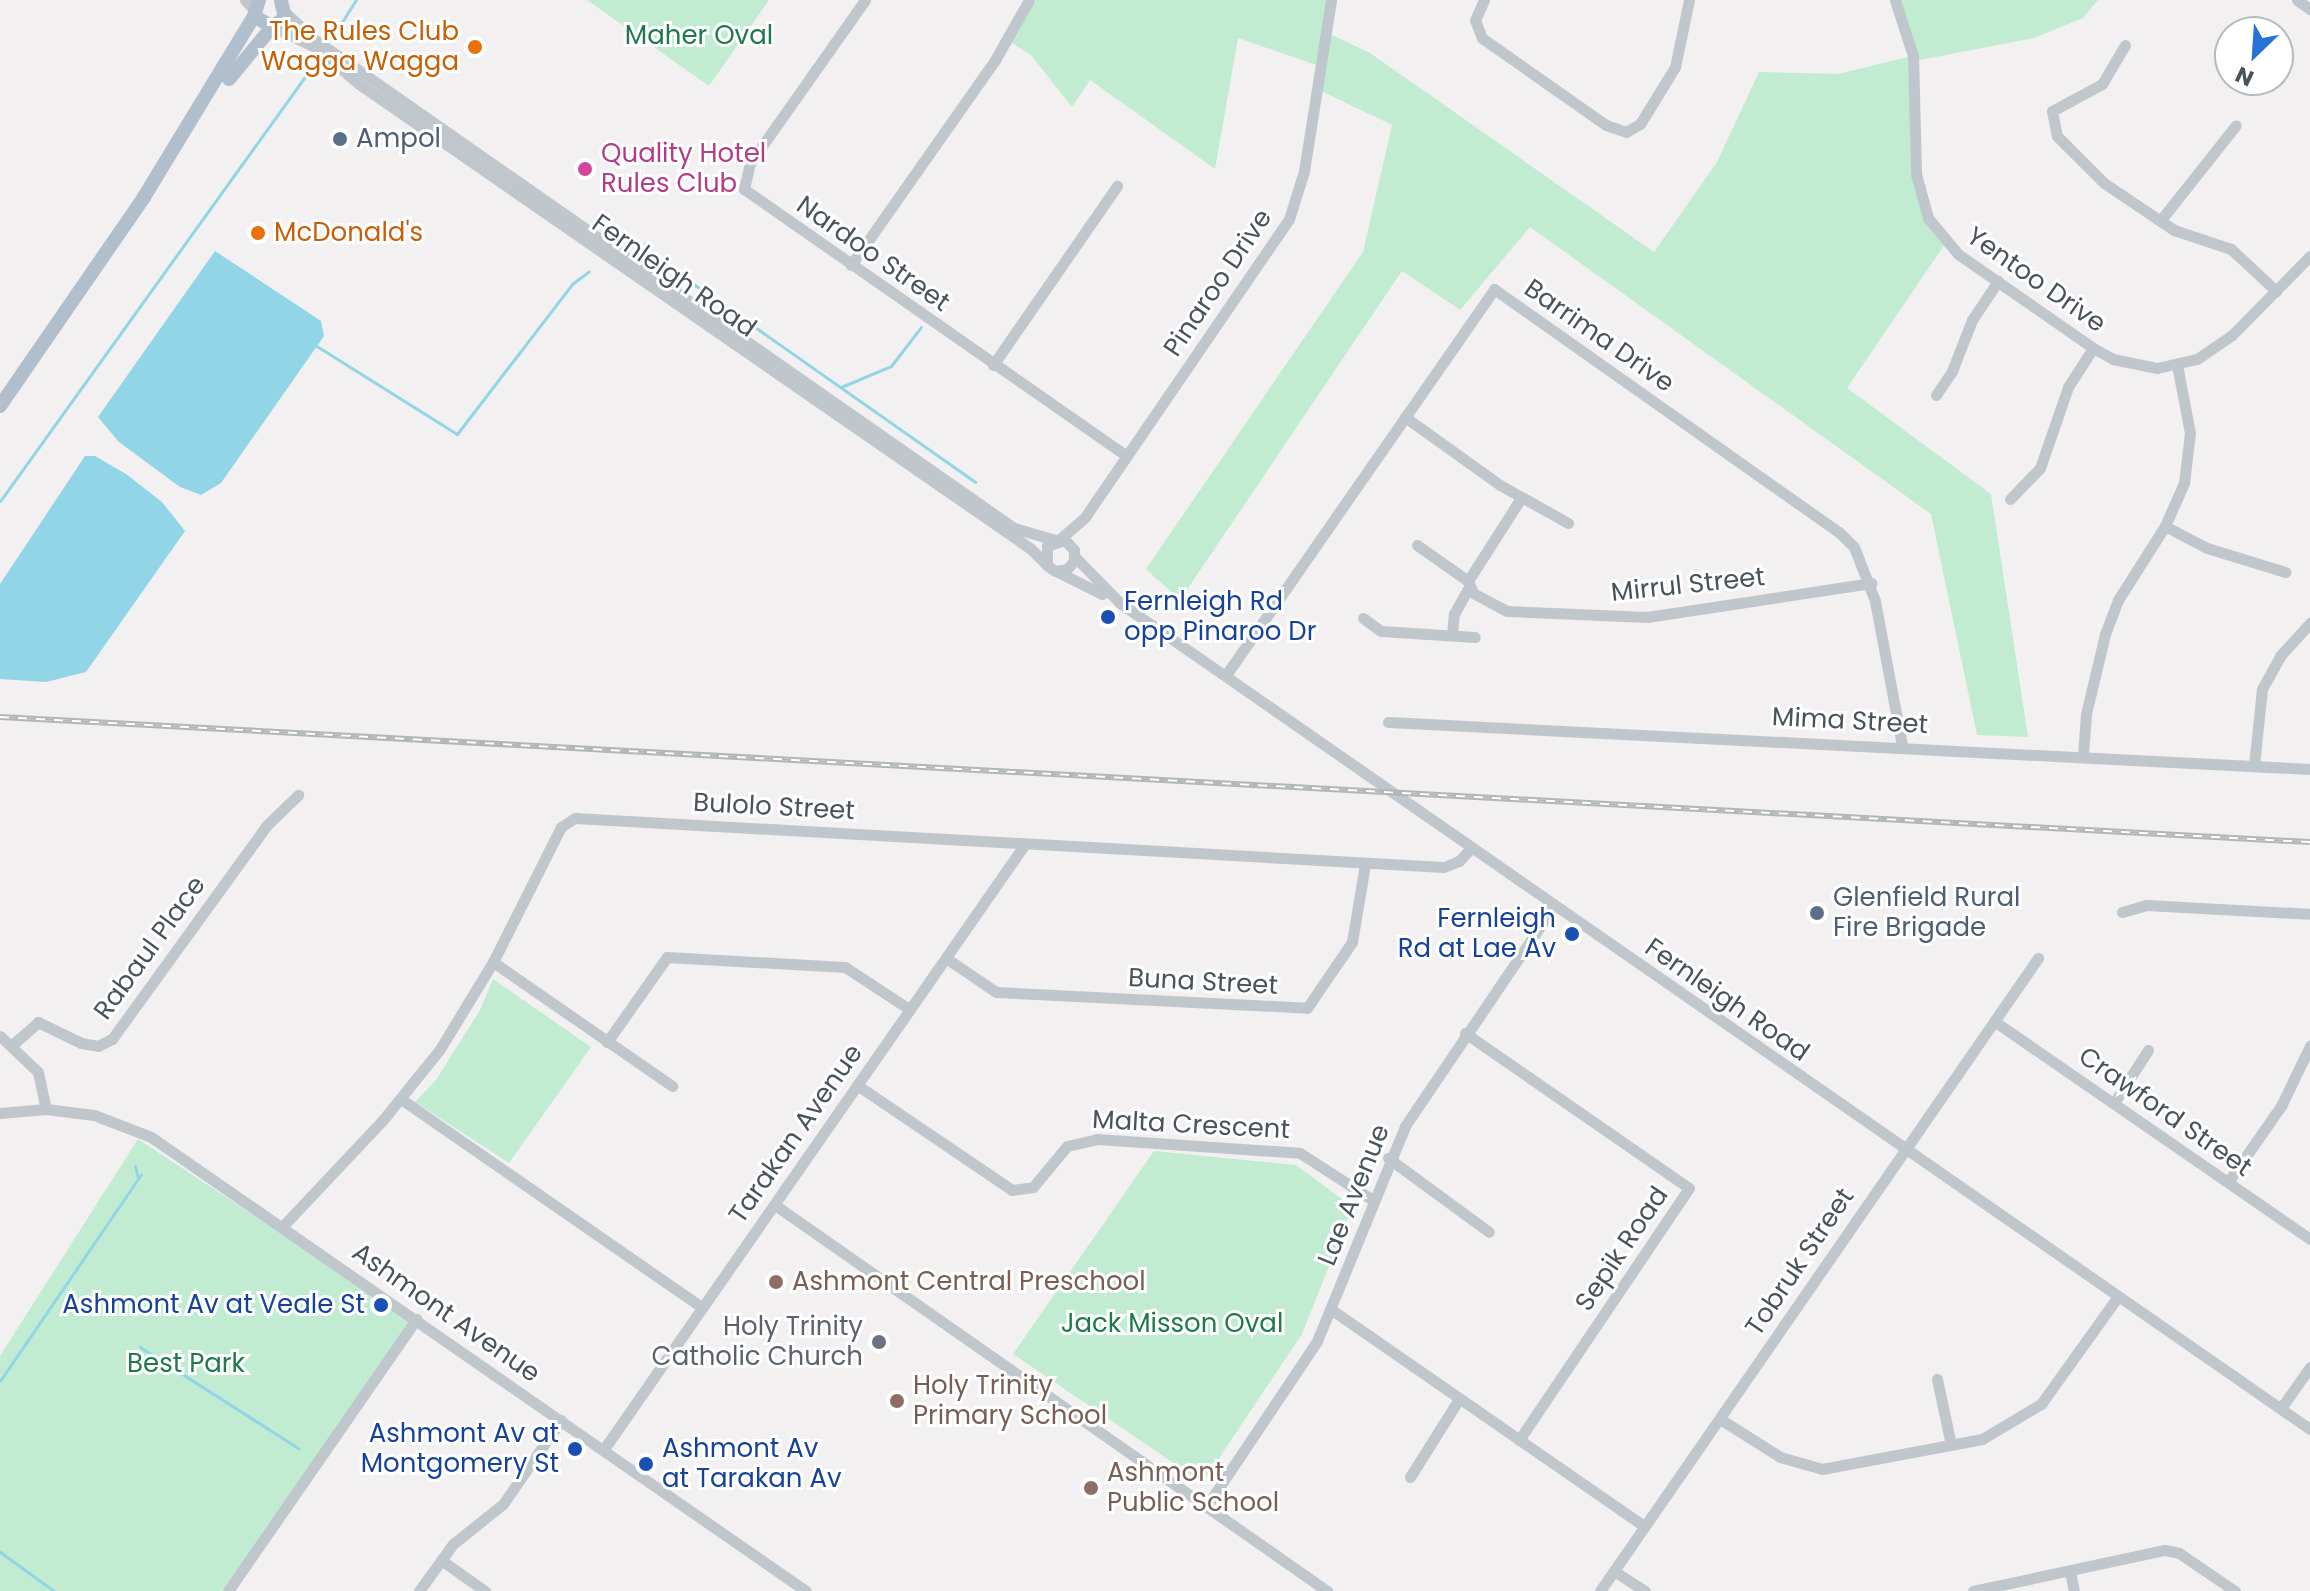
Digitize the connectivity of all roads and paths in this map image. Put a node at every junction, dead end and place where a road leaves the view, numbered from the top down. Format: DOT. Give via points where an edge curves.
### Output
graph roads {
  1 [pos="865,0"];
  2 [pos="1029,0"];
  3 [pos="1331,0"];
  4 [pos="1484,0"];
  5 [pos="1689,0"];
  6 [pos="1895,0"];
  7 [pos="2297,0"];
  8 [pos="285,5"];
  9 [pos="253,6"];
  10 [pos="2310,9"];
  11 [pos="272,27"];
  12 [pos="2125,45"];
  13 [pos="2236,125"];
  14 [pos="1117,186"];
  15 [pos="144,197"];
  16 [pos="2160,221"];
  17 [pos="2310,256"];
  18 [pos="851,265"];
  19 [pos="1998,281"];
  20 [pos="2276,291"];
  21 [pos="2093,348"];
  22 [pos="993,365"];
  23 [pos="2177,365"];
  24 [pos="1936,395"];
  25 [pos="0,406"];
  26 [pos="1405,417"];
  27 [pos="1127,456"];
  28 [pos="1521,498"];
  29 [pos="2010,499"];
  30 [pos="1085,517"];
  31 [pos="1568,523"];
  32 [pos="2165,526"];
  33 [pos="1058,540"];
  34 [pos="1417,545"];
  35 [pos="1075,554"];
  36 [pos="1051,568"];
  37 [pos="2285,572"];
  38 [pos="1871,583"];
  39 [pos="1468,584"];
  40 [pos="1120,603"];
  41 [pos="1363,618"];
  42 [pos="2310,623"];
  43 [pos="1452,635"];
  44 [pos="1475,637"];
  45 [pos="1226,675"];
  46 [pos="1388,722"];
  47 [pos="1902,745"];
  48 [pos="2083,756"];
  49 [pos="2254,765"];
  50 [pos="2310,769"];
  51 [pos="298,795"];
  52 [pos="1025,844"];
  53 [pos="1470,849"];
  54 [pos="1365,864"];
  55 [pos="1554,906"];
  56 [pos="2122,912"];
  57 [pos="2310,914"];
  58 [pos="946,958"];
  59 [pos="2038,958"];
  60 [pos="493,962"];
  61 [pos="909,1009"];
  62 [pos="1994,1021"];
  63 [pos="1465,1033"];
  64 [pos="0,1036"];
  65 [pos="607,1042"];
  66 [pos="12,1045"];
  67 [pos="2310,1046"];
  68 [pos="2148,1050"];
  69 [pos="857,1085"];
  70 [pos="672,1086"];
  71 [pos="401,1099"];
  72 [pos="2114,1103"];
  73 [pos="46,1109"];
  74 [pos="0,1113"];
  75 [pos="1902,1150"];
  76 [pos="1388,1158"];
  77 [pos="2228,1182"];
  78 [pos="1371,1199"];
  79 [pos="775,1205"];
  80 [pos="282,1227"];
  81 [pos="1489,1232"];
  82 [pos="2310,1239"];
  83 [pos="2117,1298"];
  84 [pos="701,1307"];
  85 [pos="1332,1310"];
  86 [pos="416,1319"];
  87 [pos="2310,1367"];
  88 [pos="1937,1379"];
  89 [pos="1459,1399"];
  90 [pos="2281,1408"];
  91 [pos="1720,1419"];
  92 [pos="561,1420"];
  93 [pos="2310,1429"];
  94 [pos="1519,1440"];
  95 [pos="1951,1445"];
  96 [pos="604,1449"];
  97 [pos="1410,1477"];
  98 [pos="1206,1507"];
  99 [pos="1644,1526"];
  100 [pos="441,1560"];
  101 [pos="1614,1571"];
  102 [pos="2070,1571"];
  103 [pos="228,1591"];
  104 [pos="419,1591"];
  105 [pos="485,1591"];
  106 [pos="806,1591"];
  107 [pos="1327,1591"];
  108 [pos="1600,1591"];
  109 [pos="1645,1591"];
  110 [pos="1973,1591"];
  111 [pos="2074,1591"];
  112 [pos="2235,1591"];
  1 -- 18 [label="street, Nardoo Street" via="750,163 742,184 748,194"];
  2 -- 18 [label="street" via="995,60"];
  3 -- 27 [label="street, Pinaroo Drive" via="1293,212"];
  4 -- 5 [label="street" via="1475,20 1482,38 1606,125 1626,132 1640,124 1675,67"];
  6 -- 19 [label="street, Yentoo Drive" via="1913,56 1916,174 1922,203 1946,243"];
  7 -- 10 [label="street"];
  8 -- 11 [label="main road"];
  8 -- 33 [label="street, Fernleigh Road" via="311,37 1014,528"];
  9 -- 11 [label="main road"];
  9 -- 15 [label="main road"];
  11 -- 15 [label="main road"];
  11 -- 36 [label="street, Fernleigh Road" via="317,48 359,84 1013,536"];
  12 -- 16 [label="street" via="2111,75 2052,111 2053,124 2070,155"];
  13 -- 16 [label="street"];
  14 -- 22 [label="street"];
  15 -- 25 [label="main road"];
  16 -- 20 [label="street" via="2220,243"];
  17 -- 20 [label="street, Yentoo Drive"];
  18 -- 22 [label="street, Nardoo Street"];
  19 -- 21 [label="street, Yentoo Drive"];
  19 -- 24 [label="street" via="1972,320 1952,371"];
  20 -- 23 [label="street, Yentoo Drive" via="2215,349"];
  21 -- 23 [label="street, Yentoo Drive" via="2135,365"];
  21 -- 29 [label="street" via="2068,387 2040,468"];
  22 -- 27 [label="street, Nardoo Street"];
  23 -- 32 [label="street" via="2189,458"];
  26 -- 28 [label="street"];
  26 -- 38 [label="street, Barrima Drive" via="1494,289 1839,532 1854,547"];
  26 -- 45 [label="street, Barrima Drive"];
  27 -- 30 [label="street, Pinaroo Drive"];
  28 -- 31 [label="street"];
  28 -- 39 [label="street"];
  30 -- 33 [label="street, Pinaroo Drive"];
  30 -- 35 [label="street, Pinaroo Drive"];
  32 -- 37 [label="street" via="2207,548"];
  32 -- 48 [label="street" via="2123,590 2105,634"];
  33 -- 35 [label="street, Fernleigh Road"];
  33 -- 36 [label="street" via="1044,550"];
  34 -- 39 [label="street, Mirrul Street"];
  35 -- 36 [label="street" via="1067,569"];
  35 -- 40 [label="street, Fernleigh Road"];
  36 -- 40 [label="street, Fernleigh Road"];
  38 -- 39 [label="street, Mirrul Street" via="1619,617 1521,614 1497,607"];
  38 -- 47 [label="street, Barrima Drive"];
  39 -- 43 [label="street" via="1454,614"];
  40 -- 45 [label="street, Fernleigh Road"];
  41 -- 43 [label="street" via="1381,631"];
  42 -- 49 [label="street" via="2280,656 2262,689"];
  43 -- 44 [label="street"];
  45 -- 53 [label="street, Fernleigh Road"];
  46 -- 47 [label="street, Mima Street"];
  47 -- 48 [label="street, Mima Street"];
  48 -- 49 [label="street, Mima Street"];
  49 -- 50 [label="street, Mima Street"];
  51 -- 66 [label="street, Rabaul Place" via="266,826 112,1039 98,1046 81,1043 38,1022"];
  52 -- 54 [label="street, Bulolo Street"];
  52 -- 58 [label="street, Tarakan Avenue"];
  52 -- 60 [label="street, Bulolo Street" via="575,818 561,827"];
  53 -- 54 [label="street, Bulolo Street" via="1450,867"];
  53 -- 55 [label="street, Fernleigh Road"];
  54 -- 58 [label="street, Buna Street" via="1352,942 1307,1008 996,992"];
  55 -- 63 [label="street, Lae Avenue"];
  55 -- 75 [label="street, Fernleigh Road"];
  56 -- 57 [label="street" via="2146,905"];
  58 -- 61 [label="street, Tarakan Avenue"];
  59 -- 62 [label="street, Tobruk Street"];
  60 -- 65 [label="street"];
  60 -- 71 [label="street, Bulolo Street"];
  61 -- 65 [label="street" via="845,967 667,957"];
  61 -- 69 [label="street, Tarakan Avenue"];
  62 -- 72 [label="street, Crawford Street"];
  62 -- 75 [label="street, Tobruk Street"];
  63 -- 76 [label="street, Lae Avenue"];
  63 -- 94 [label="street, Sepik Road" via="1689,1188"];
  64 -- 66 [label="street"];
  65 -- 70 [label="street"];
  66 -- 73 [label="street" via="38,1072"];
  67 -- 77 [label="street" via="2281,1106"];
  68 -- 72 [label="street"];
  69 -- 78 [label="street, Malta Crescent" via="1012,1190 1033,1187 1067,1146 1097,1139 1300,1153"];
  69 -- 79 [label="street, Tarakan Avenue"];
  71 -- 80 [label="street, Bulolo Street"];
  71 -- 84 [label="street"];
  72 -- 77 [label="street, Crawford Street"];
  73 -- 74 [label="street, Ashmont Avenue"];
  73 -- 80 [label="street, Ashmont Avenue" via="94,1115 151,1137"];
  75 -- 83 [label="street, Fernleigh Road"];
  75 -- 91 [label="street, Tobruk Street"];
  76 -- 78 [label="street, Lae Avenue"];
  76 -- 81 [label="street"];
  77 -- 82 [label="street, Crawford Street"];
  78 -- 85 [label="street, Lae Avenue"];
  79 -- 84 [label="street, Tarakan Avenue"];
  79 -- 98 [label="street"];
  80 -- 86 [label="street, Ashmont Avenue"];
  83 -- 90 [label="street, Fernleigh Road"];
  83 -- 95 [label="street" via="2041,1404 2007,1429"];
  84 -- 96 [label="street, Tarakan Avenue"];
  85 -- 89 [label="street"];
  85 -- 98 [label="street, Lae Avenue" via="1297,1374"];
  86 -- 92 [label="street, Ashmont Avenue"];
  86 -- 103 [label="street"];
  87 -- 90 [label="street"];
  88 -- 95 [label="street"];
  89 -- 94 [label="street"];
  89 -- 97 [label="street"];
  90 -- 93 [label="street, Fernleigh Road"];
  91 -- 95 [label="street" via="1780,1457 1822,1469"];
  91 -- 99 [label="street, Tobruk Street"];
  92 -- 96 [label="street, Ashmont Avenue"];
  92 -- 100 [label="street" via="503,1504"];
  94 -- 99 [label="street"];
  96 -- 106 [label="street, Ashmont Avenue"];
  98 -- 107 [label="street"];
  99 -- 101 [label="street, Tobruk Street"];
  100 -- 104 [label="street"];
  100 -- 105 [label="street"];
  101 -- 108 [label="street, Tobruk Street"];
  101 -- 109 [label="street"];
  102 -- 110 [label="street"];
  102 -- 111 [label="street"];
  102 -- 112 [label="street" via="2165,1550 2179,1553"];
}
